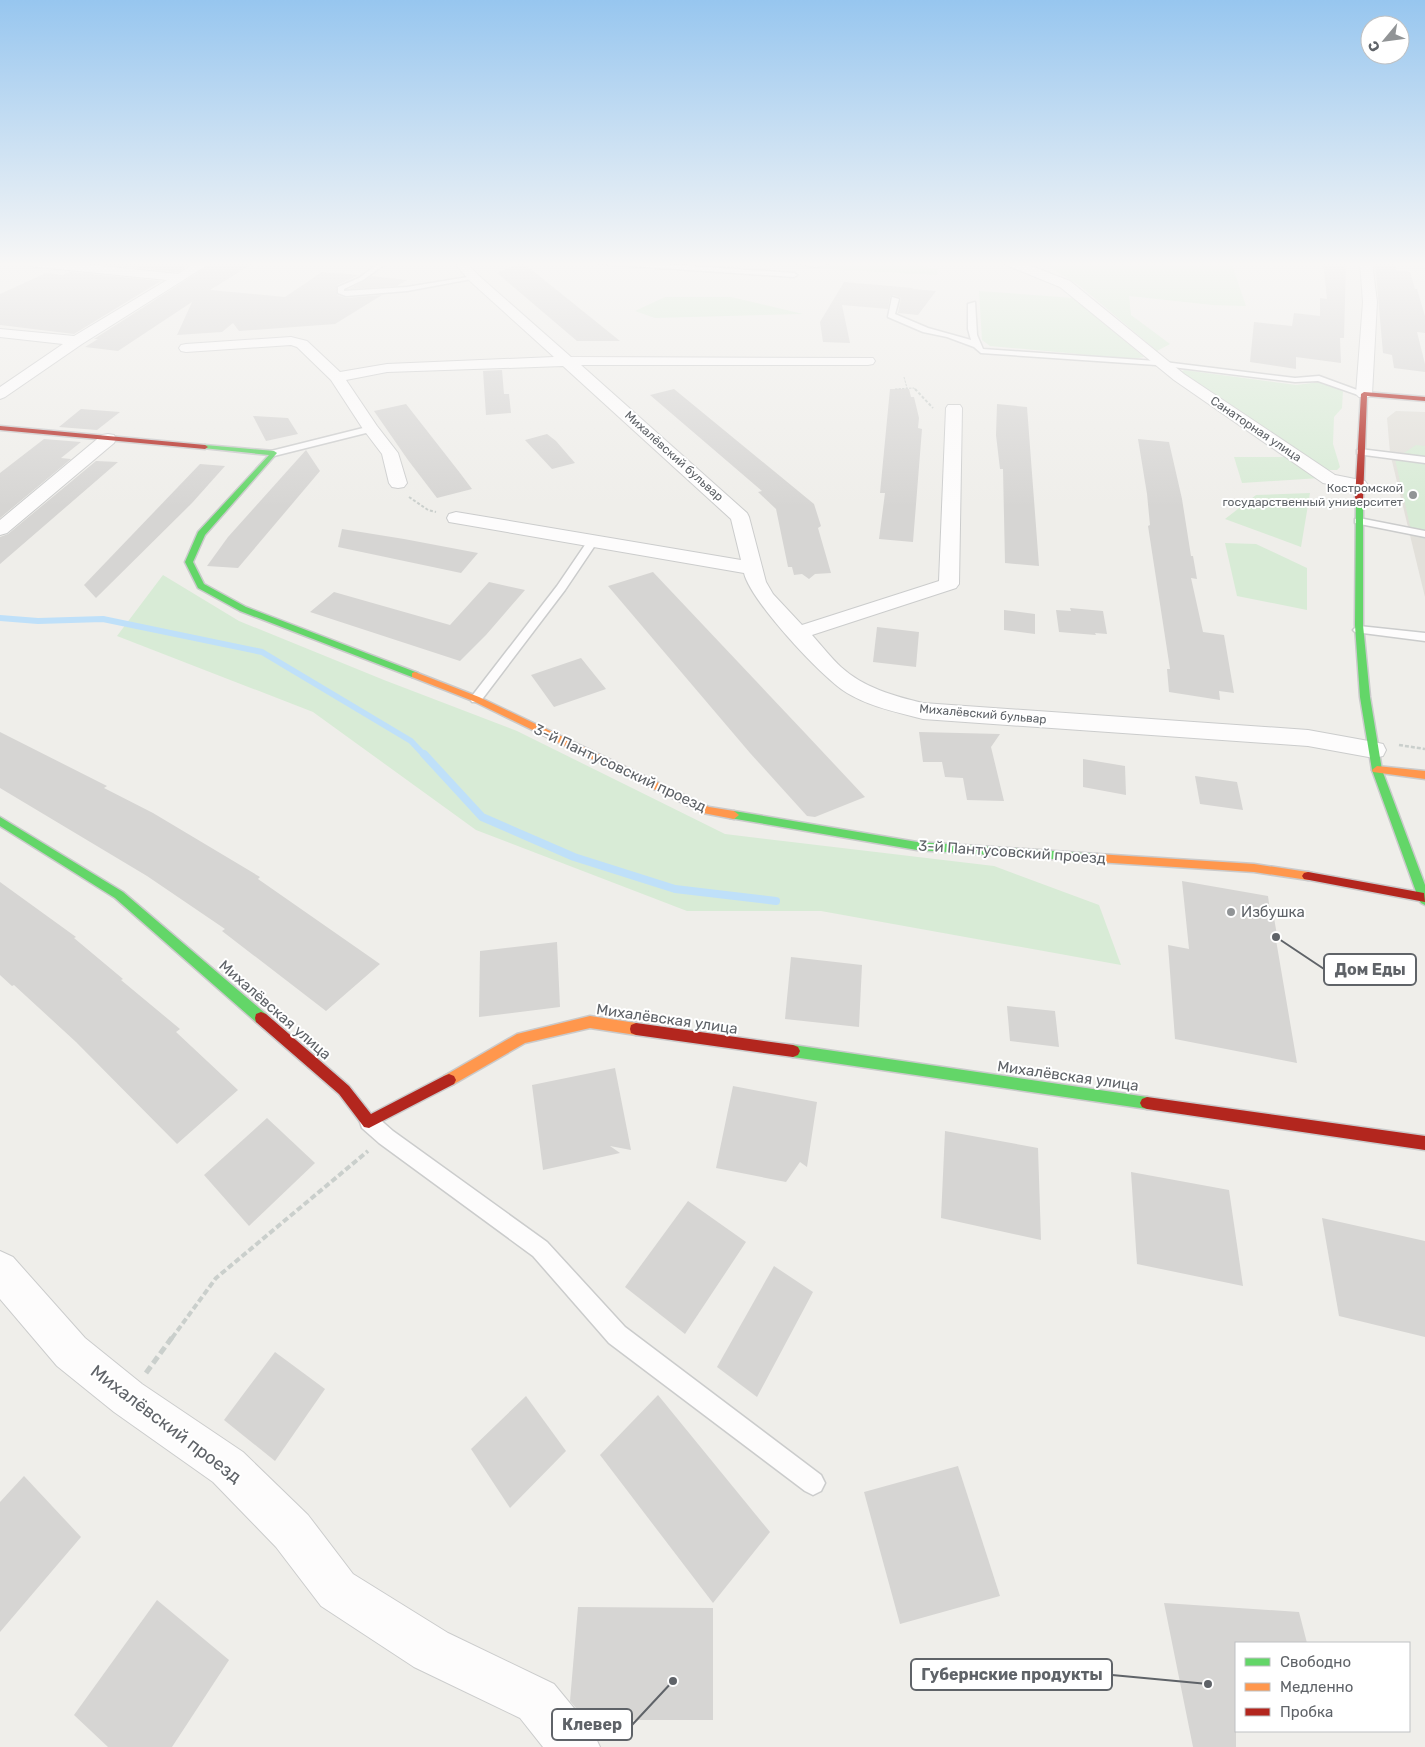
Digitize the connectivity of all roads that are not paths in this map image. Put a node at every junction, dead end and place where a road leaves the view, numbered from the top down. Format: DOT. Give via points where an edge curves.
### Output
graph roads {
  1 [pos="73,344"];
  2 [pos="253,344"];
  3 [pos="300,344"];
  4 [pos="549,344"];
  5 [pos="972,344"];
  6 [pos="1137,344"];
  7 [pos="1367,344"];
  8 [pos="976,345"];
  9 [pos="186,348"];
  10 [pos="568,361"];
  11 [pos="868,361"];
  12 [pos="1162,364"];
  13 [pos="337,377"];
  14 [pos="0,394"];
  15 [pos="1364,394"];
  16 [pos="1425,398"];
  17 [pos="946,408"];
  18 [pos="0,428"];
  19 [pos="371,429"];
  20 [pos="108,439"];
  21 [pos="1360,452"];
  22 [pos="274,453"];
  23 [pos="1425,460"];
  24 [pos="398,483"];
  25 [pos="1359,485"];
  26 [pos="456,518"];
  27 [pos="1359,521"];
  28 [pos="0,529"];
  29 [pos="1425,534"];
  30 [pos="593,541"];
  31 [pos="752,568"];
  32 [pos="1359,630"];
  33 [pos="798,633"];
  34 [pos="1425,637"];
  35 [pos="476,699"];
  36 [pos="1375,760"];
  37 [pos="1425,775"];
  38 [pos="0,821"];
  39 [pos="1425,899"];
  40 [pos="369,1122"];
  41 [pos="1425,1143"];
  42 [pos="0,1270"];
  43 [pos="813,1483"];
  44 [pos="575,1747"];
  1 -- 14 [label="street"];
  2 -- 9 [label="street"];
  3 -- 13 [label="street"];
  4 -- 10 [label="street, Михалёвский бульвар"];
  5 -- 8 [label="lane"];
  6 -- 12 [label="street, Санаторная улица"];
  7 -- 15 [label="street"];
  8 -- 12 [label="lane" via="981,350"];
  10 -- 11 [label="street"];
  10 -- 13 [label="street" via="386,368"];
  10 -- 31 [label="street, Михалёвский бульвар" via="740,517"];
  12 -- 15 [label="lane" via="1295,380 1319,378"];
  12 -- 25 [label="street, Санаторная улица" via="1329,479"];
  13 -- 19 [label="street"];
  15 -- 16 [label="street"];
  15 -- 21 [label="street"];
  17 -- 33 [label="street" via="949,584"];
  18 -- 20 [label="street"];
  19 -- 22 [label="lane"];
  19 -- 24 [label="street" via="390,453"];
  20 -- 22 [label="street"];
  20 -- 28 [label="street"];
  21 -- 23 [label="lane"];
  21 -- 25 [label="street"];
  22 -- 35 [label="street, 3-й Пантусовский проезд" via="201,534 189,562 201,586 243,609"];
  25 -- 27 [label="street"];
  26 -- 30 [label="street"];
  27 -- 29 [label="lane"];
  27 -- 32 [label="street"];
  30 -- 31 [label="street"];
  30 -- 35 [label="lane"];
  31 -- 33 [label="street, Михалёвский бульвар" via="765,597"];
  32 -- 34 [label="lane"];
  32 -- 36 [label="street"];
  33 -- 36 [label="street, Михалёвский бульвар" via="834,673 855,688 882,700 923,711 1308,738"];
  35 -- 39 [label="street, 3-й Пантусовский проезд" via="707,810 917,846 1254,868"];
  36 -- 37 [label="street"];
  36 -- 39 [label="street"];
  38 -- 40 [label="street, Михалёвская улица" via="119,894 344,1090"];
  40 -- 41 [label="street, Михалёвская улица" via="522,1038 590,1022"];
  40 -- 43 [label="lane" via="540,1249 617,1335"];
  42 -- 44 [label="street, Михалёвский проезд" via="71,1352 128,1398 228,1467 292,1531 337,1590 431,1650 537,1701"];
}
